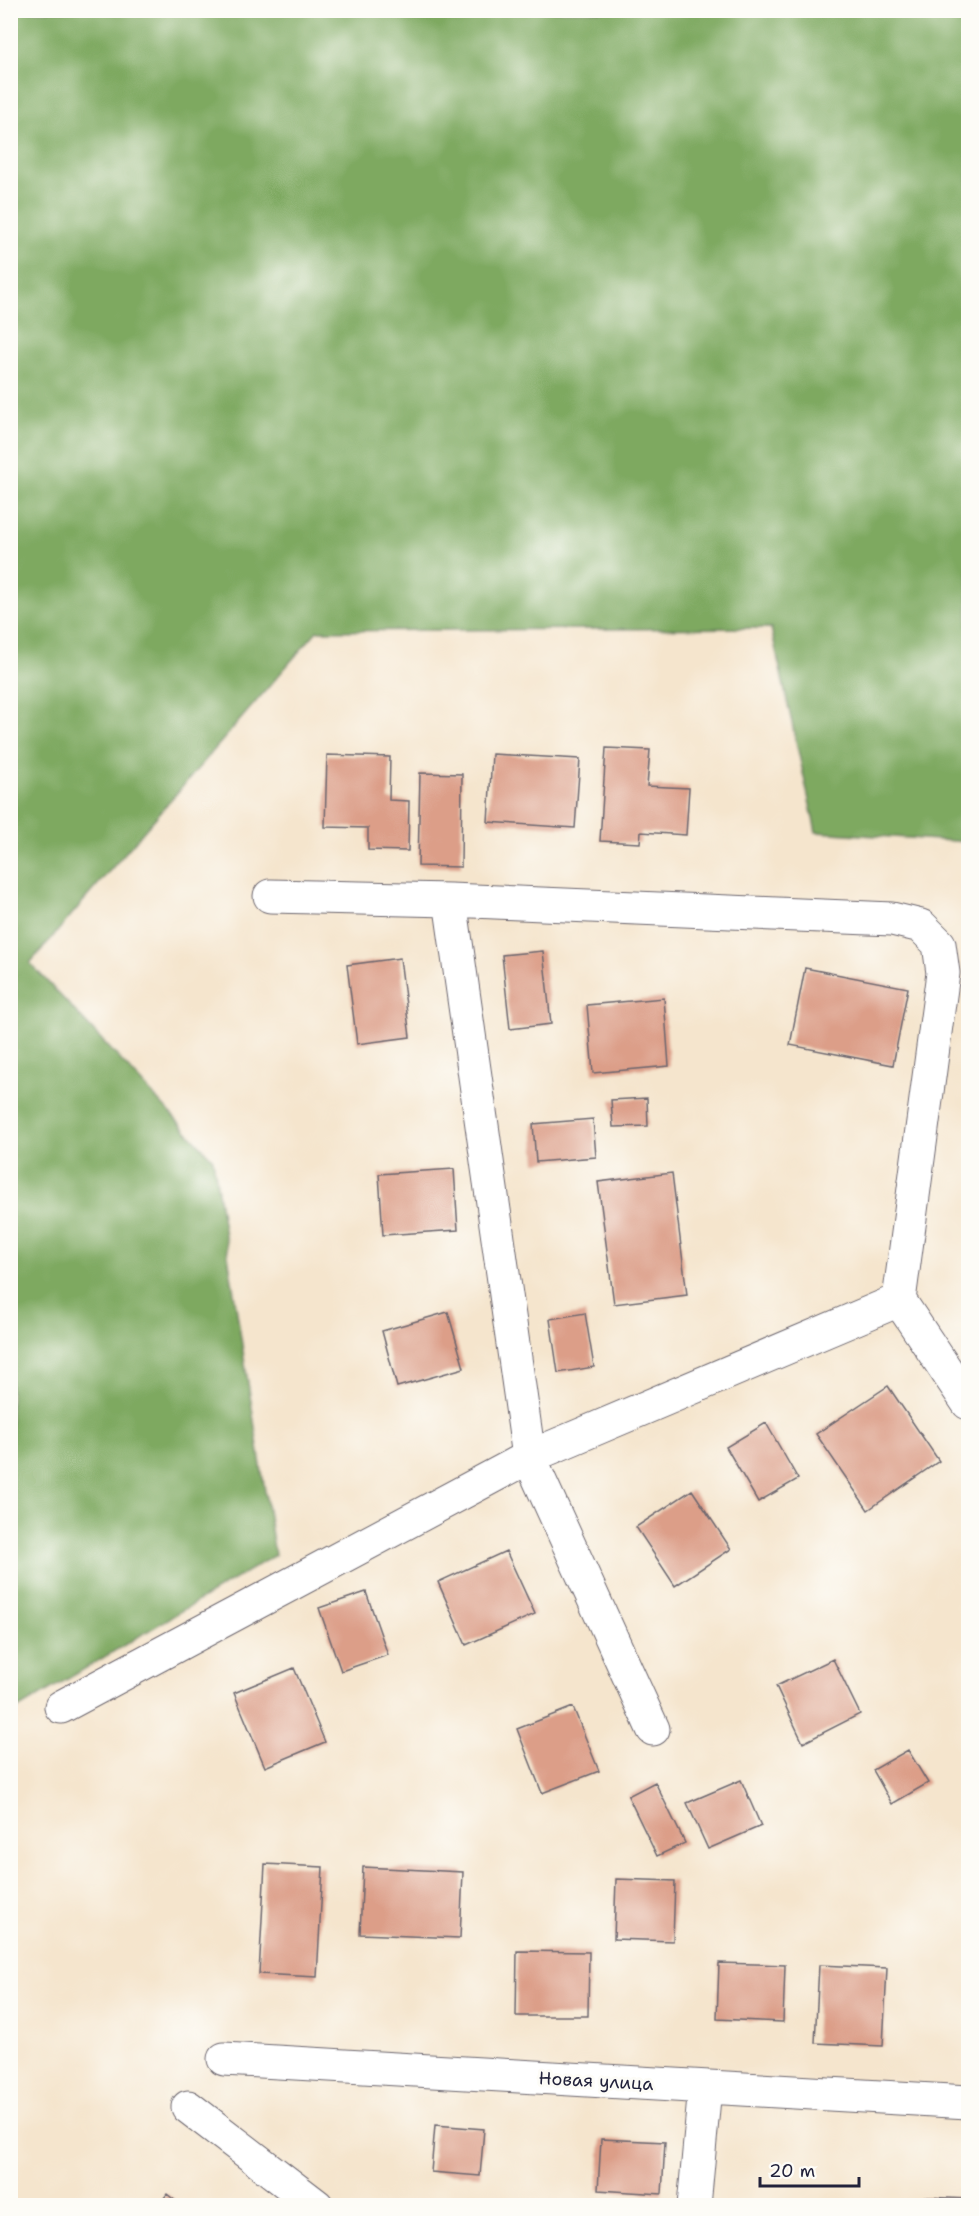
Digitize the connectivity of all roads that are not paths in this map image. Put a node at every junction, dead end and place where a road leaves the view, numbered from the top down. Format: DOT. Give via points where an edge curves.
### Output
graph roads {
  1 [pos="270,896"];
  2 [pos="450,900"];
  3 [pos="899,1300"];
  4 [pos="969,1402"];
  5 [pos="529,1457"];
  6 [pos="62,1707"];
  7 [pos="653,1729"];
  8 [pos="224,2059"];
  9 [pos="705,2087"];
  10 [pos="969,2102"];
  11 [pos="188,2107"];
  12 [pos="317,2205"];
  13 [pos="694,2205"];
  1 -- 2 [label="street"];
  2 -- 3 [label="street" via="892,919 921,926 939,944 943,974"];
  2 -- 5 [label="street"];
  3 -- 4 [label="street"];
  3 -- 5 [label="street"];
  5 -- 6 [label="street"];
  5 -- 7 [label="street"];
  8 -- 9 [label="street, Новая улица"];
  9 -- 10 [label="street, Новая улица"];
  9 -- 13 [label="street"];
  11 -- 12 [label="street"];
}
